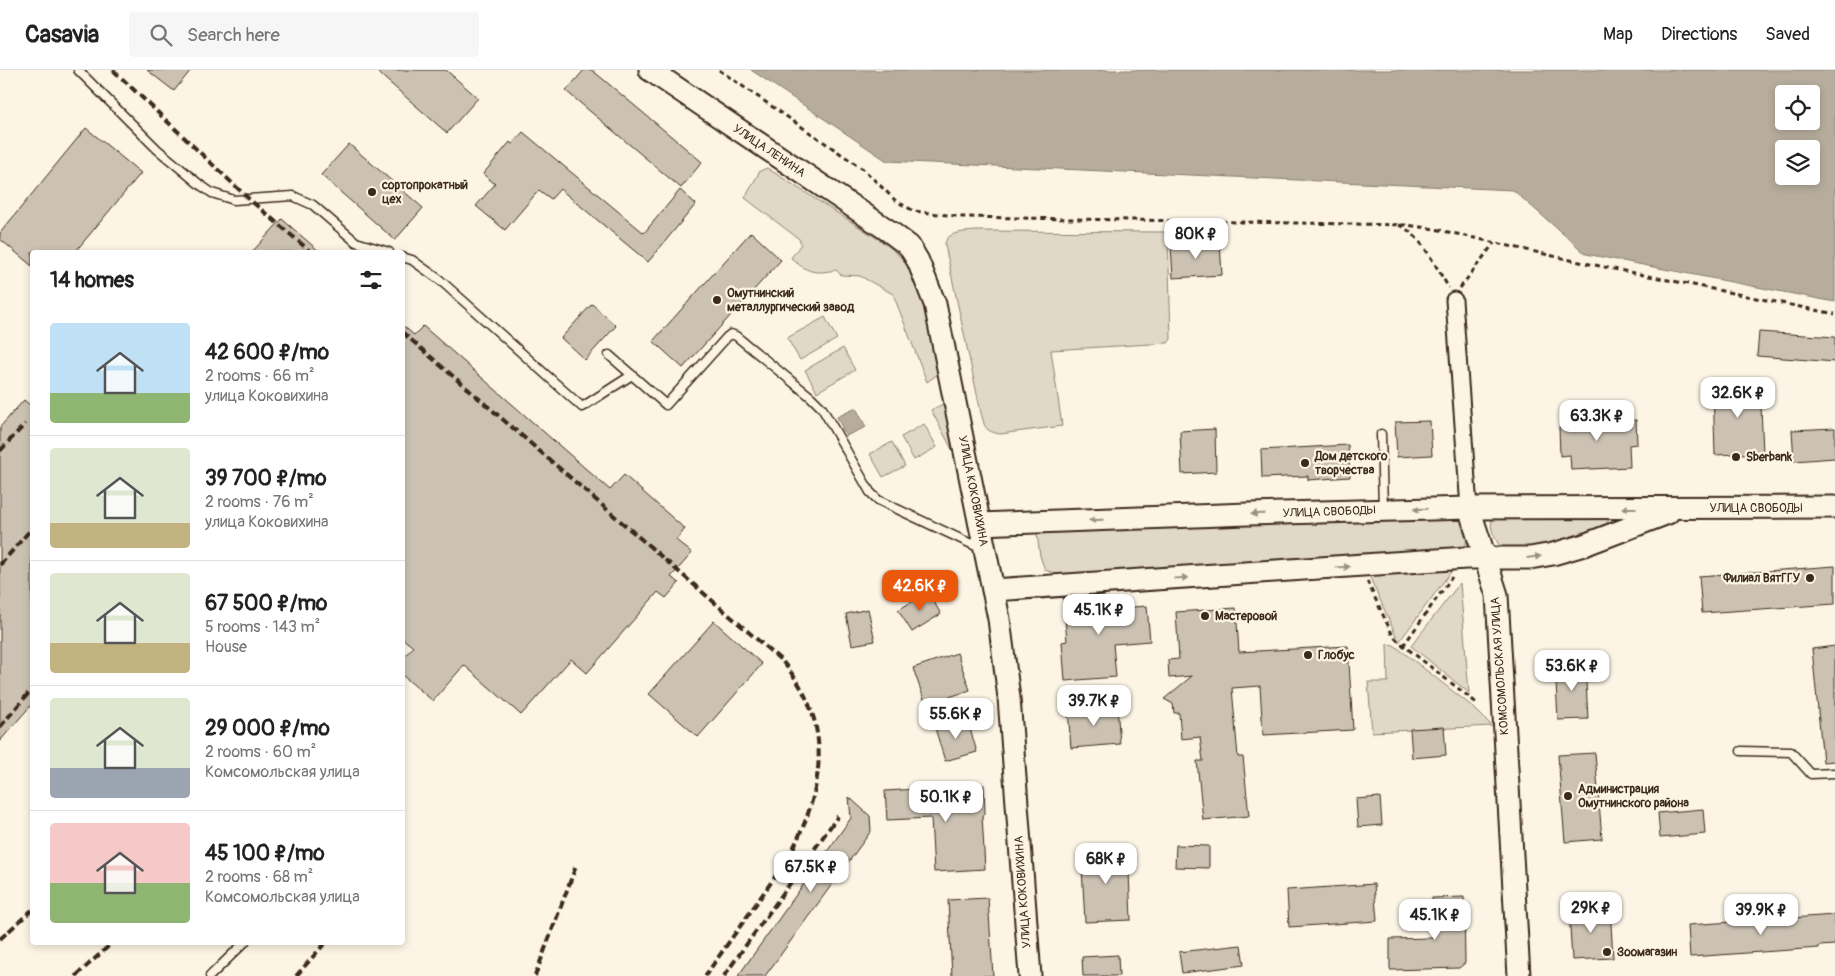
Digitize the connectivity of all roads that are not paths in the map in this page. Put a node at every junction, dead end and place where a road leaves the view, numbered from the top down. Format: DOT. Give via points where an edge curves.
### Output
graph roads {
  1 [pos="78,70"];
  2 [pos="650,70"];
  3 [pos="889,231"];
  4 [pos="382,250"];
  5 [pos="405,258"];
  6 [pos="1454,300"];
  7 [pos="609,355"];
  8 [pos="632,375"];
  9 [pos="1381,434"];
  10 [pos="1469,508"];
  11 [pos="1678,508"];
  12 [pos="1835,508"];
  13 [pos="1383,510"];
  14 [pos="980,524"];
  15 [pos="985,550"];
  16 [pos="1476,558"];
  17 [pos="992,590"];
  18 [pos="1741,751"];
  19 [pos="1835,773"];
  20 [pos="242,945"];
  21 [pos="210,976"];
  22 [pos="1030,976"];
  23 [pos="1520,976"];
  1 -- 4 [label="lane" via="157,149 212,193 234,200 293,196 313,205 356,242"];
  2 -- 3 [label="main road, УЛИЦА ЛЕНИНА"];
  3 -- 14 [label="main road, УЛИЦА КОКОВИХИНА" via="909,246 935,304"];
  5 -- 8 [label="lane" via="440,280 582,407"];
  6 -- 10 [label="street, КОМСОМОЛЬСКАЯ УЛИЦА"];
  7 -- 8 [label="lane"];
  8 -- 15 [label="lane" via="666,405 727,337 731,334 736,336 822,408 870,492 878,500"];
  9 -- 13 [label="lane"];
  11 -- 10 [label="main road, УЛИЦА СВОБОДЫ, one-way"];
  10 -- 13 [label="main road, УЛИЦА СВОБОДЫ, one-way"];
  10 -- 16 [label="main road, КОМСОМОЛЬСКАЯ УЛИЦА"];
  11 -- 12 [label="main road, УЛИЦА СВОБОДЫ"];
  16 -- 11 [label="main road, УЛИЦА СВОБОДЫ, one-way" via="1530,558 1553,554"];
  13 -- 14 [label="main road, УЛИЦА СВОБОДЫ, one-way"];
  14 -- 15 [label="main road, УЛИЦА КОКОВИХИНА"];
  15 -- 17 [label="main road, УЛИЦА КОКОВИХИНА"];
  17 -- 16 [label="main road, УЛИЦА СВОБОДЫ, one-way"];
  16 -- 23 [label="main road, КОМСОМОЛЬСКАЯ УЛИЦА" via="1497,595"];
  17 -- 22 [label="main road, УЛИЦА КОКОВИХИНА" via="1008,698"];
  18 -- 19 [label="lane" via="1791,752 1811,774"];
  20 -- 21 [label="lane"];
}
